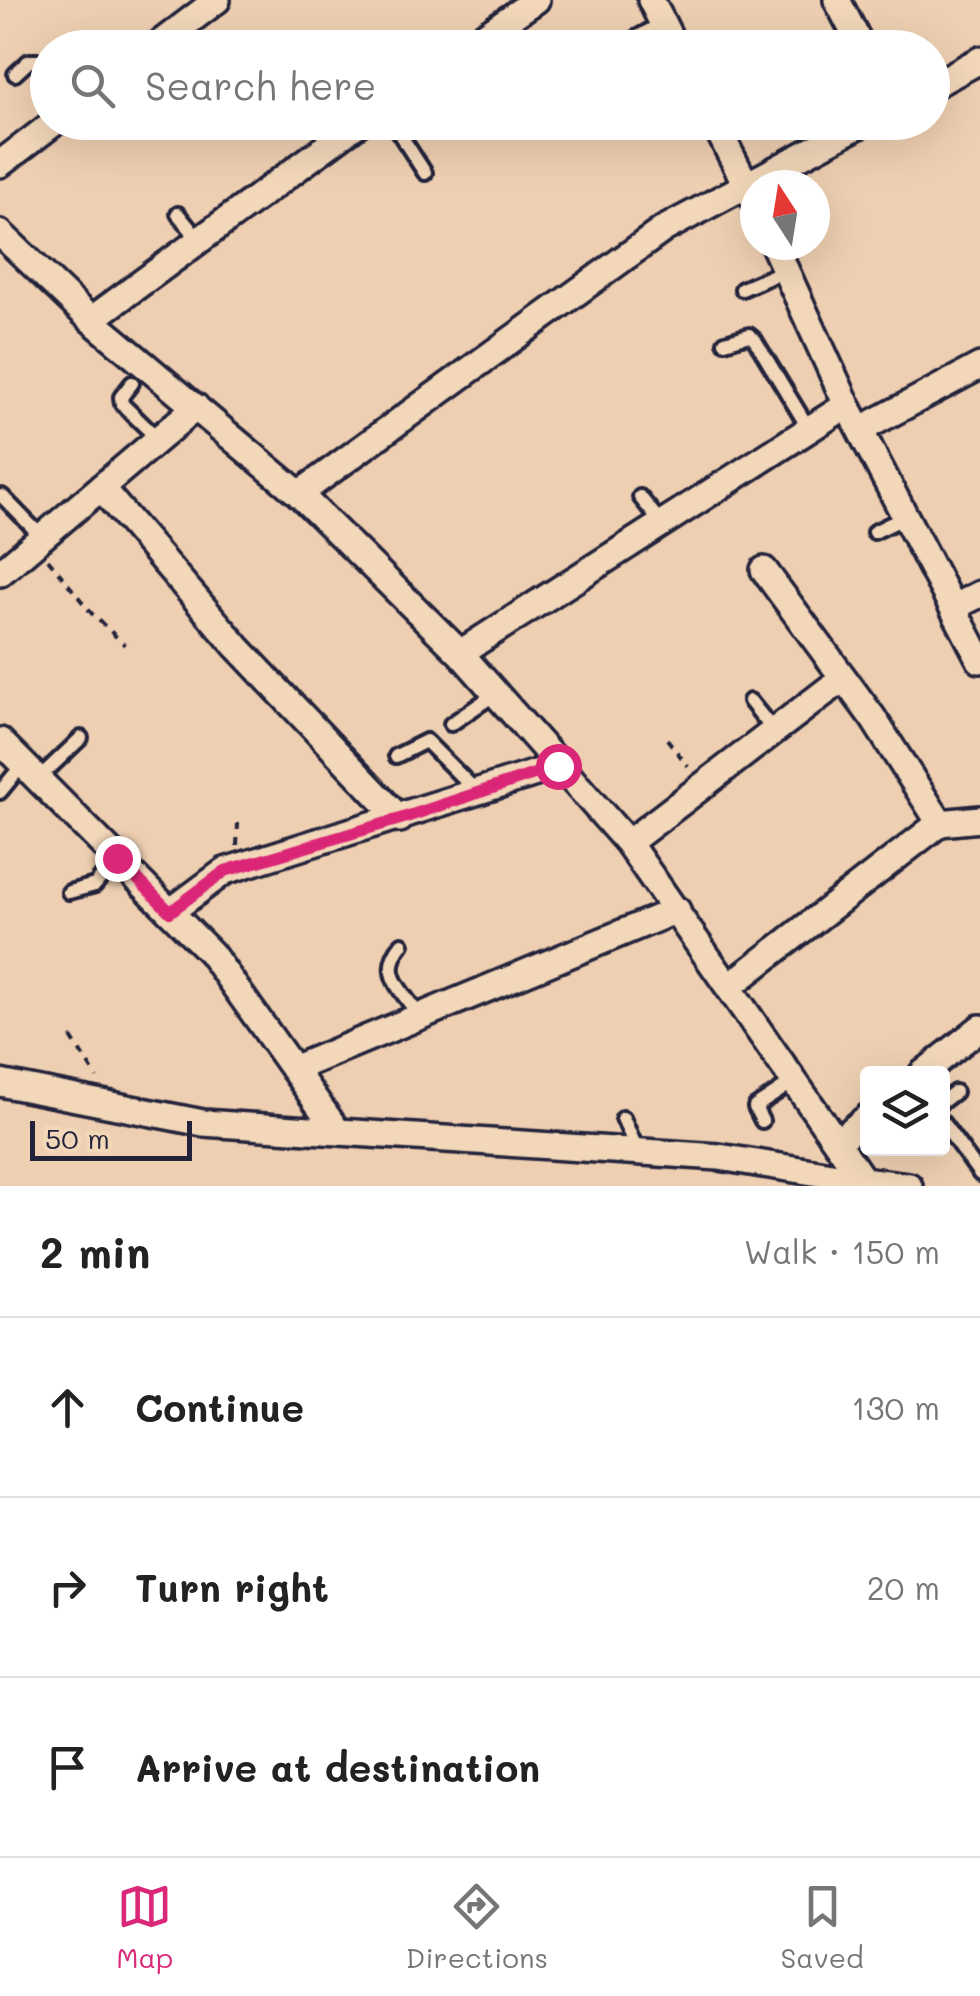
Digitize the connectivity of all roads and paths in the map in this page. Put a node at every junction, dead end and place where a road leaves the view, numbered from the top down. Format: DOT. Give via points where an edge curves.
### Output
graph roads {
  1 [pos="217,0"];
  2 [pos="536,0"];
  3 [pos="650,0"];
  4 [pos="838,0"];
  5 [pos="662,24"];
  6 [pos="178,30"];
  7 [pos="492,30"];
  8 [pos="651,30"];
  9 [pos="665,30"];
  10 [pos="853,30"];
  11 [pos="980,60"];
  12 [pos="30,61"];
  13 [pos="15,74"];
  14 [pos="950,76"];
  15 [pos="31,140"];
  16 [pos="336,140"];
  17 [pos="404,140"];
  18 [pos="723,140"];
  19 [pos="836,140"];
  20 [pos="0,164"];
  21 [pos="789,170"];
  22 [pos="426,173"];
  23 [pos="740,173"];
  24 [pos="740,199"];
  25 [pos="178,214"];
  26 [pos="0,233"];
  27 [pos="200,241"];
  28 [pos="781,260"];
  29 [pos="786,270"];
  30 [pos="742,288"];
  31 [pos="92,320"];
  32 [pos="726,342"];
  33 [pos="980,366"];
  34 [pos="132,383"];
  35 [pos="847,405"];
  36 [pos="196,407"];
  37 [pos="809,429"];
  38 [pos="860,430"];
  39 [pos="159,440"];
  40 [pos="101,488"];
  41 [pos="300,494"];
  42 [pos="2,496"];
  43 [pos="640,498"];
  44 [pos="907,516"];
  45 [pos="662,524"];
  46 [pos="874,532"];
  47 [pos="39,540"];
  48 [pos="764,570"];
  49 [pos="0,572"];
  50 [pos="980,594"];
  51 [pos="954,607"];
  52 [pos="125,645"];
  53 [pos="460,653"];
  54 [pos="980,660"];
  55 [pos="842,679"];
  56 [pos="495,694"];
  57 [pos="750,702"];
  58 [pos="451,724"];
  59 [pos="774,730"];
  60 [pos="80,738"];
  61 [pos="666,739"];
  62 [pos="0,741"];
  63 [pos="396,756"];
  64 [pos="558,766"];
  65 [pos="31,772"];
  66 [pos="704,785"];
  67 [pos="0,792"];
  68 [pos="477,793"];
  69 [pos="400,819"];
  70 [pos="980,819"];
  71 [pos="940,823"];
  72 [pos="628,843"];
  73 [pos="117,858"];
  74 [pos="69,892"];
  75 [pos="677,910"];
  76 [pos="170,912"];
  77 [pos="402,944"];
  78 [pos="731,986"];
  79 [pos="419,1016"];
  80 [pos="980,1028"];
  81 [pos="71,1036"];
  82 [pos="932,1066"];
  83 [pos="293,1069"];
  84 [pos="796,1080"];
  85 [pos="0,1084"];
  86 [pos="955,1092"];
  87 [pos="950,1096"];
  88 [pos="116,1107"];
  89 [pos="624,1118"];
  90 [pos="762,1121"];
  91 [pos="860,1123"];
  92 [pos="338,1132"];
  93 [pos="950,1133"];
  94 [pos="838,1141"];
  95 [pos="639,1154"];
  96 [pos="980,1174"];
  97 [pos="863,1180"];
  98 [pos="908,1186"];
  1 -- 6 [label="street"];
  2 -- 7 [label="street"];
  3 -- 5 [label="street"];
  4 -- 10 [label="street"];
  5 -- 8 [label="lane"];
  5 -- 9 [label="street"];
  11 -- 14 [label="street"];
  12 -- 13 [label="lane"];
  15 -- 20 [label="street"];
  16 -- 27 [label="street"];
  17 -- 22 [label="lane"];
  18 -- 23 [label="street"];
  19 -- 21 [label="street"];
  24 -- 41 [label="street" via="664,230"];
  25 -- 27 [label="lane"];
  26 -- 31 [label="street"];
  27 -- 31 [label="street"];
  28 -- 29 [label="street"];
  29 -- 30 [label="lane"];
  29 -- 35 [label="street"];
  31 -- 36 [label="street"];
  32 -- 37 [label="lane" via="749,335 756,340"];
  33 -- 38 [label="street"];
  34 -- 39 [label="lane" via="122,404"];
  35 -- 37 [label="street"];
  35 -- 38 [label="street"];
  36 -- 39 [label="street"];
  36 -- 41 [label="street"];
  37 -- 45 [label="street"];
  38 -- 44 [label="street"];
  39 -- 40 [label="street"];
  40 -- 47 [label="street"];
  40 -- 69 [label="street" via="237,647"];
  41 -- 53 [label="street"];
  42 -- 47 [label="lane"];
  43 -- 45 [label="lane"];
  44 -- 46 [label="lane"];
  44 -- 51 [label="street"];
  45 -- 53 [label="street"];
  47 -- 49 [label="street"];
  47 -- 52 [label="path" via="93,615"];
  48 -- 55 [label="street"];
  50 -- 51 [label="street"];
  51 -- 54 [label="street"];
  53 -- 56 [label="street"];
  55 -- 59 [label="street"];
  55 -- 71 [label="street"];
  56 -- 58 [label="lane"];
  56 -- 64 [label="street"];
  57 -- 59 [label="lane"];
  59 -- 66 [label="street"];
  60 -- 65 [label="lane"];
  61 -- 66 [label="path"];
  62 -- 65 [label="street"];
  63 -- 68 [label="lane" via="426,740"];
  64 -- 68 [label="street"];
  64 -- 72 [label="street"];
  65 -- 67 [label="lane"];
  65 -- 73 [label="street"];
  66 -- 72 [label="street"];
  68 -- 69 [label="street"];
  69 -- 76 [label="street" via="225,871"];
  70 -- 71 [label="street"];
  71 -- 78 [label="street"];
  72 -- 75 [label="street"];
  73 -- 74 [label="lane" via="95,885"];
  73 -- 76 [label="street"];
  75 -- 78 [label="street"];
  75 -- 79 [label="street"];
  76 -- 83 [label="street" via="212,952"];
  77 -- 79 [label="lane" via="388,970"];
  78 -- 84 [label="street"];
  79 -- 83 [label="street"];
  80 -- 82 [label="street"];
  81 -- 88 [label="path"];
  83 -- 92 [label="street"];
  84 -- 90 [label="lane" via="755,1106"];
  84 -- 94 [label="street"];
  85 -- 88 [label="street"];
  86 -- 87 [label="lane"];
  88 -- 92 [label="street" via="203,1123"];
  89 -- 95 [label="lane"];
  91 -- 94 [label="street"];
  92 -- 95 [label="street"];
  93 -- 96 [label="lane"];
  94 -- 97 [label="street"];
  95 -- 97 [label="street" via="774,1164"];
  97 -- 98 [label="street"];
}
